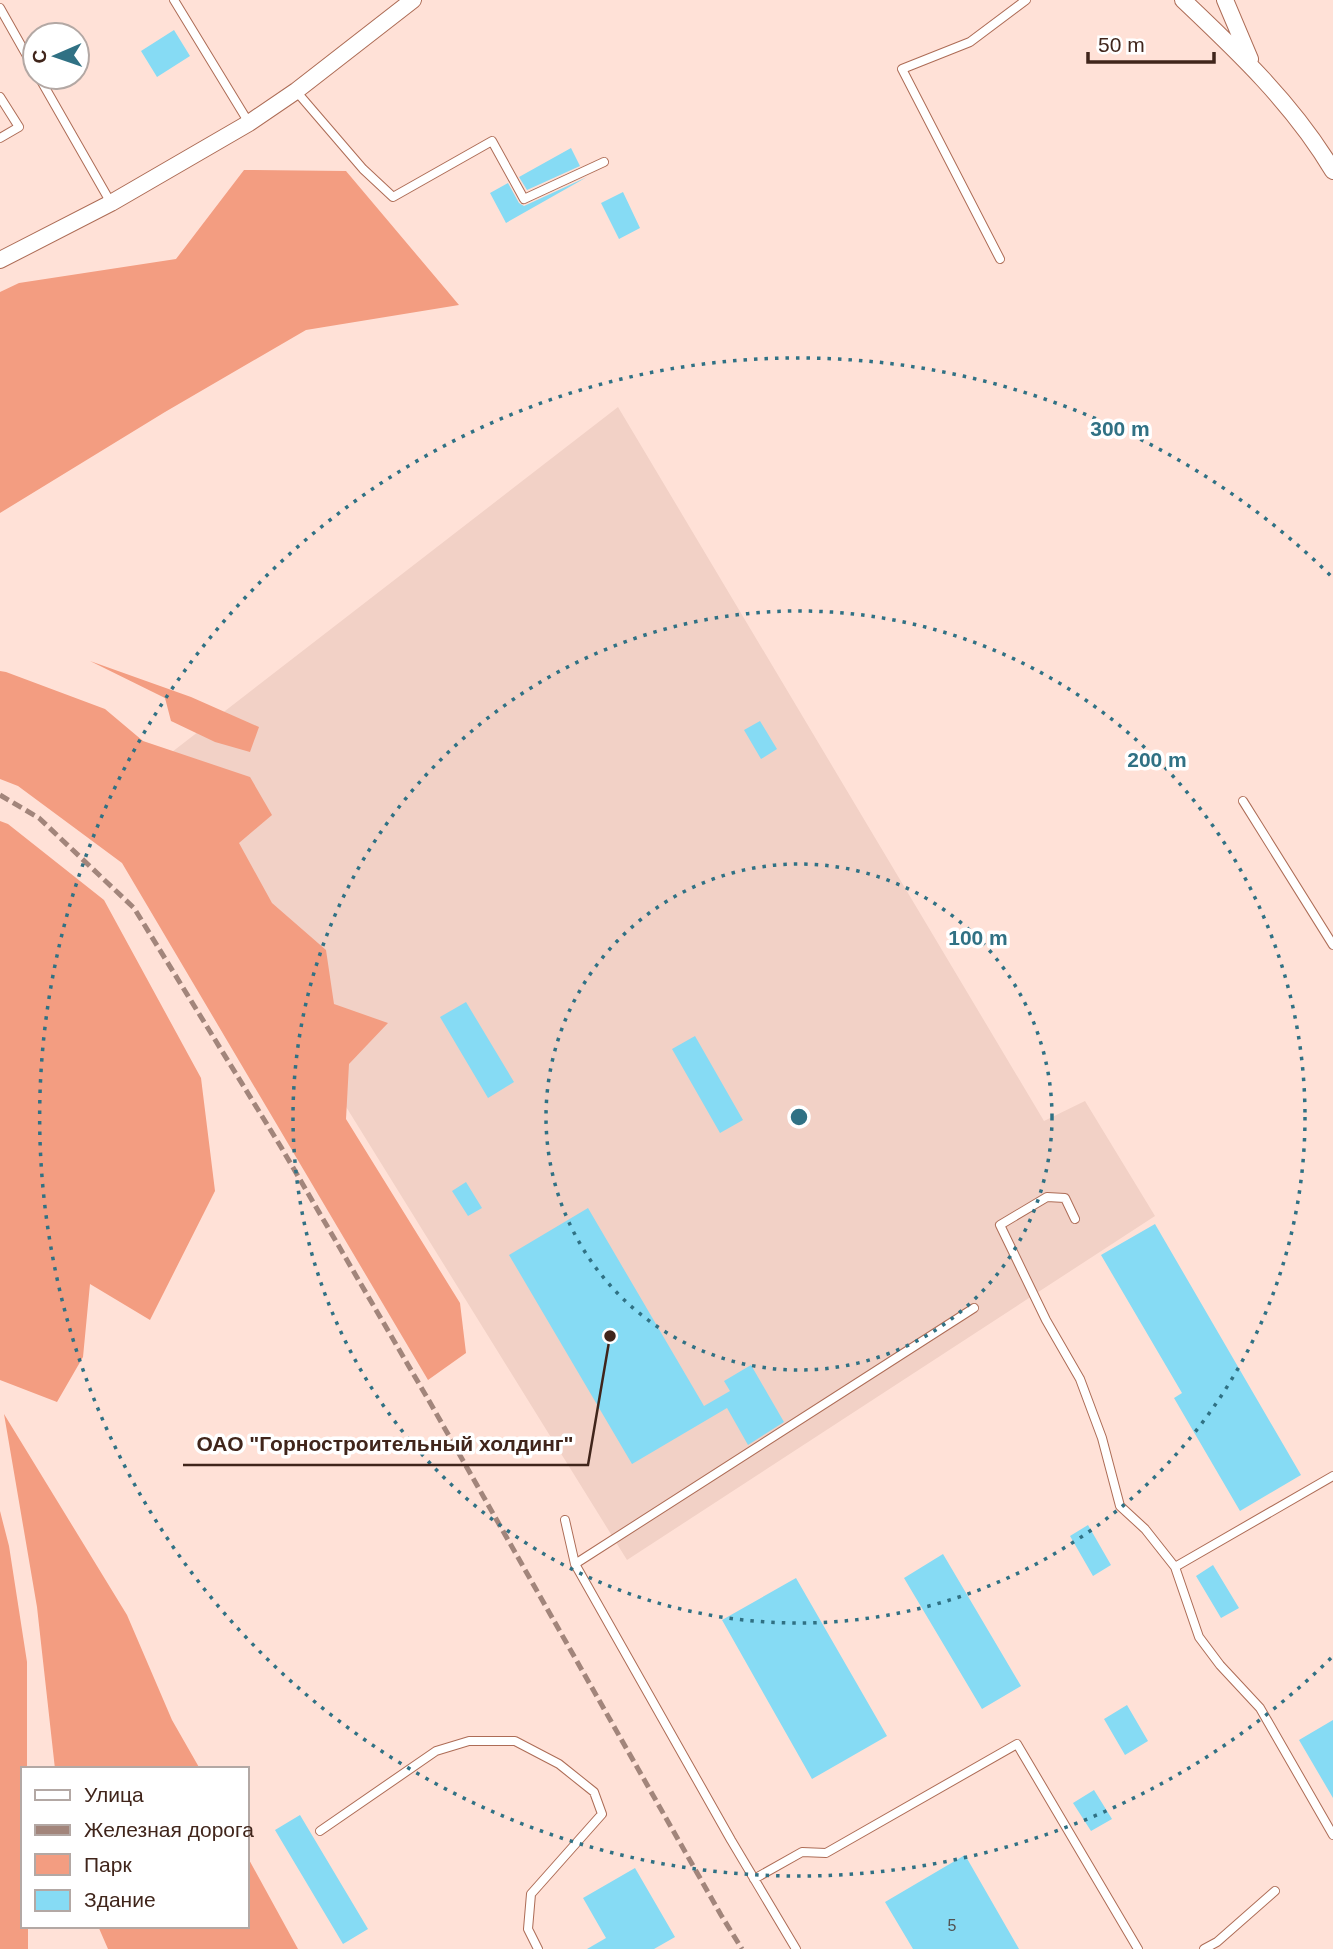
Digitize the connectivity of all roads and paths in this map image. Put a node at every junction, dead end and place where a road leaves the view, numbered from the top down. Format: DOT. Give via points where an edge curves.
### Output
graph roads {
  1 [pos="174,0"];
  2 [pos="413,0"];
  3 [pos="1026,0"];
  4 [pos="1183,0"];
  5 [pos="1225,0"];
  6 [pos="0,8"];
  7 [pos="21,45"];
  8 [pos="1253,67"];
  9 [pos="47,91"];
  10 [pos="296,91"];
  11 [pos="0,97"];
  12 [pos="249,123"];
  13 [pos="0,138"];
  14 [pos="604,162"];
  15 [pos="1333,171"];
  16 [pos="111,203"];
  17 [pos="1000,259"];
  18 [pos="0,260"];
  19 [pos="1244,801"];
  20 [pos="1333,945"];
  21 [pos="1075,1219"];
  22 [pos="974,1308"];
  23 [pos="1333,1476"];
  24 [pos="565,1520"];
  25 [pos="575,1564"];
  26 [pos="1175,1567"];
  27 [pos="320,1831"];
  28 [pos="1333,1835"];
  29 [pos="754,1879"];
  30 [pos="1275,1891"];
  31 [pos="538,1949"];
  32 [pos="796,1949"];
  33 [pos="1138,1949"];
  34 [pos="1204,1949"];
  1 -- 12 [label="lane"];
  2 -- 10 [label="street"];
  3 -- 17 [label="lane" via="970,43 902,69"];
  4 -- 8 [label="street"];
  5 -- 8 [label="street"];
  6 -- 7 [label="lane"];
  8 -- 15 [label="street" via="1320,148"];
  9 -- 16 [label="lane"];
  10 -- 12 [label="street"];
  10 -- 14 [label="lane" via="393,197 492,141 524,199"];
  11 -- 13 [label="lane" via="19,127"];
  12 -- 16 [label="street"];
  16 -- 18 [label="street"];
  19 -- 20 [label="lane"];
  21 -- 26 [label="lane" via="1065,1198 1047,1197 1000,1225 1080,1379 1120,1506"];
  22 -- 25 [label="lane"];
  23 -- 26 [label="lane"];
  24 -- 25 [label="lane"];
  25 -- 29 [label="lane"];
  26 -- 28 [label="lane" via="1199,1637 1260,1709"];
  27 -- 31 [label="lane" via="436,1751 469,1741 515,1741 559,1764 594,1792 602,1814 531,1894 528,1928"];
  29 -- 32 [label="lane"];
  29 -- 33 [label="lane" via="802,1852 826,1853 1017,1744"];
  30 -- 34 [label="lane"];
}
